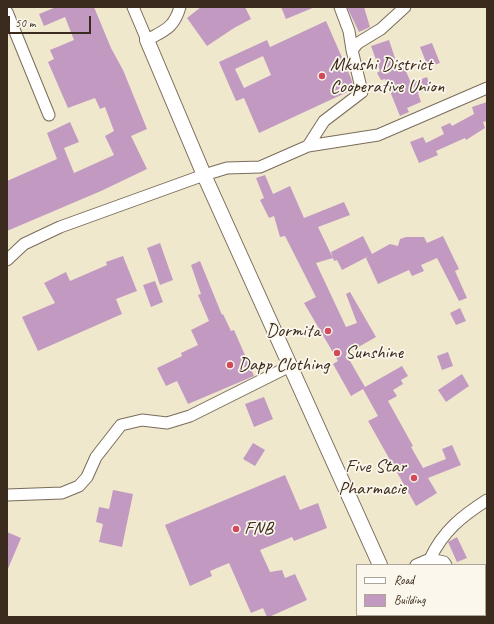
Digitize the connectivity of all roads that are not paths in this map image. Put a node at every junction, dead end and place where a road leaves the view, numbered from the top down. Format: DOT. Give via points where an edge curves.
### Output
graph roads {
  1 [pos="133,7"];
  2 [pos="180,7"];
  3 [pos="340,7"];
  4 [pos="405,7"];
  5 [pos="7,12"];
  6 [pos="147,40"];
  7 [pos="352,50"];
  8 [pos="487,88"];
  9 [pos="49,115"];
  10 [pos="308,146"];
  11 [pos="204,175"];
  12 [pos="7,260"];
  13 [pos="290,366"];
  14 [pos="7,495"];
  15 [pos="487,500"];
  16 [pos="430,559"];
  17 [pos="380,564"];
  18 [pos="418,564"];
  19 [pos="445,564"];
  1 -- 6 [label="street"];
  2 -- 6 [label="street" via="176,20 168,28"];
  3 -- 7 [label="street" via="349,31"];
  4 -- 7 [label="street"];
  5 -- 9 [label="street"];
  6 -- 11 [label="main road"];
  7 -- 10 [label="street" via="362,92 324,120"];
  8 -- 10 [label="street" via="378,135"];
  10 -- 11 [label="street" via="260,167 227,168"];
  11 -- 12 [label="street" via="60,227 24,244"];
  11 -- 13 [label="main road"];
  13 -- 14 [label="street" via="190,416 167,423 142,420 121,425 79,486 62,493"];
  13 -- 17 [label="main road"];
  15 -- 16 [label="street" via="463,515 447,530"];
  16 -- 18 [label="street"];
  16 -- 19 [label="street"];
}
